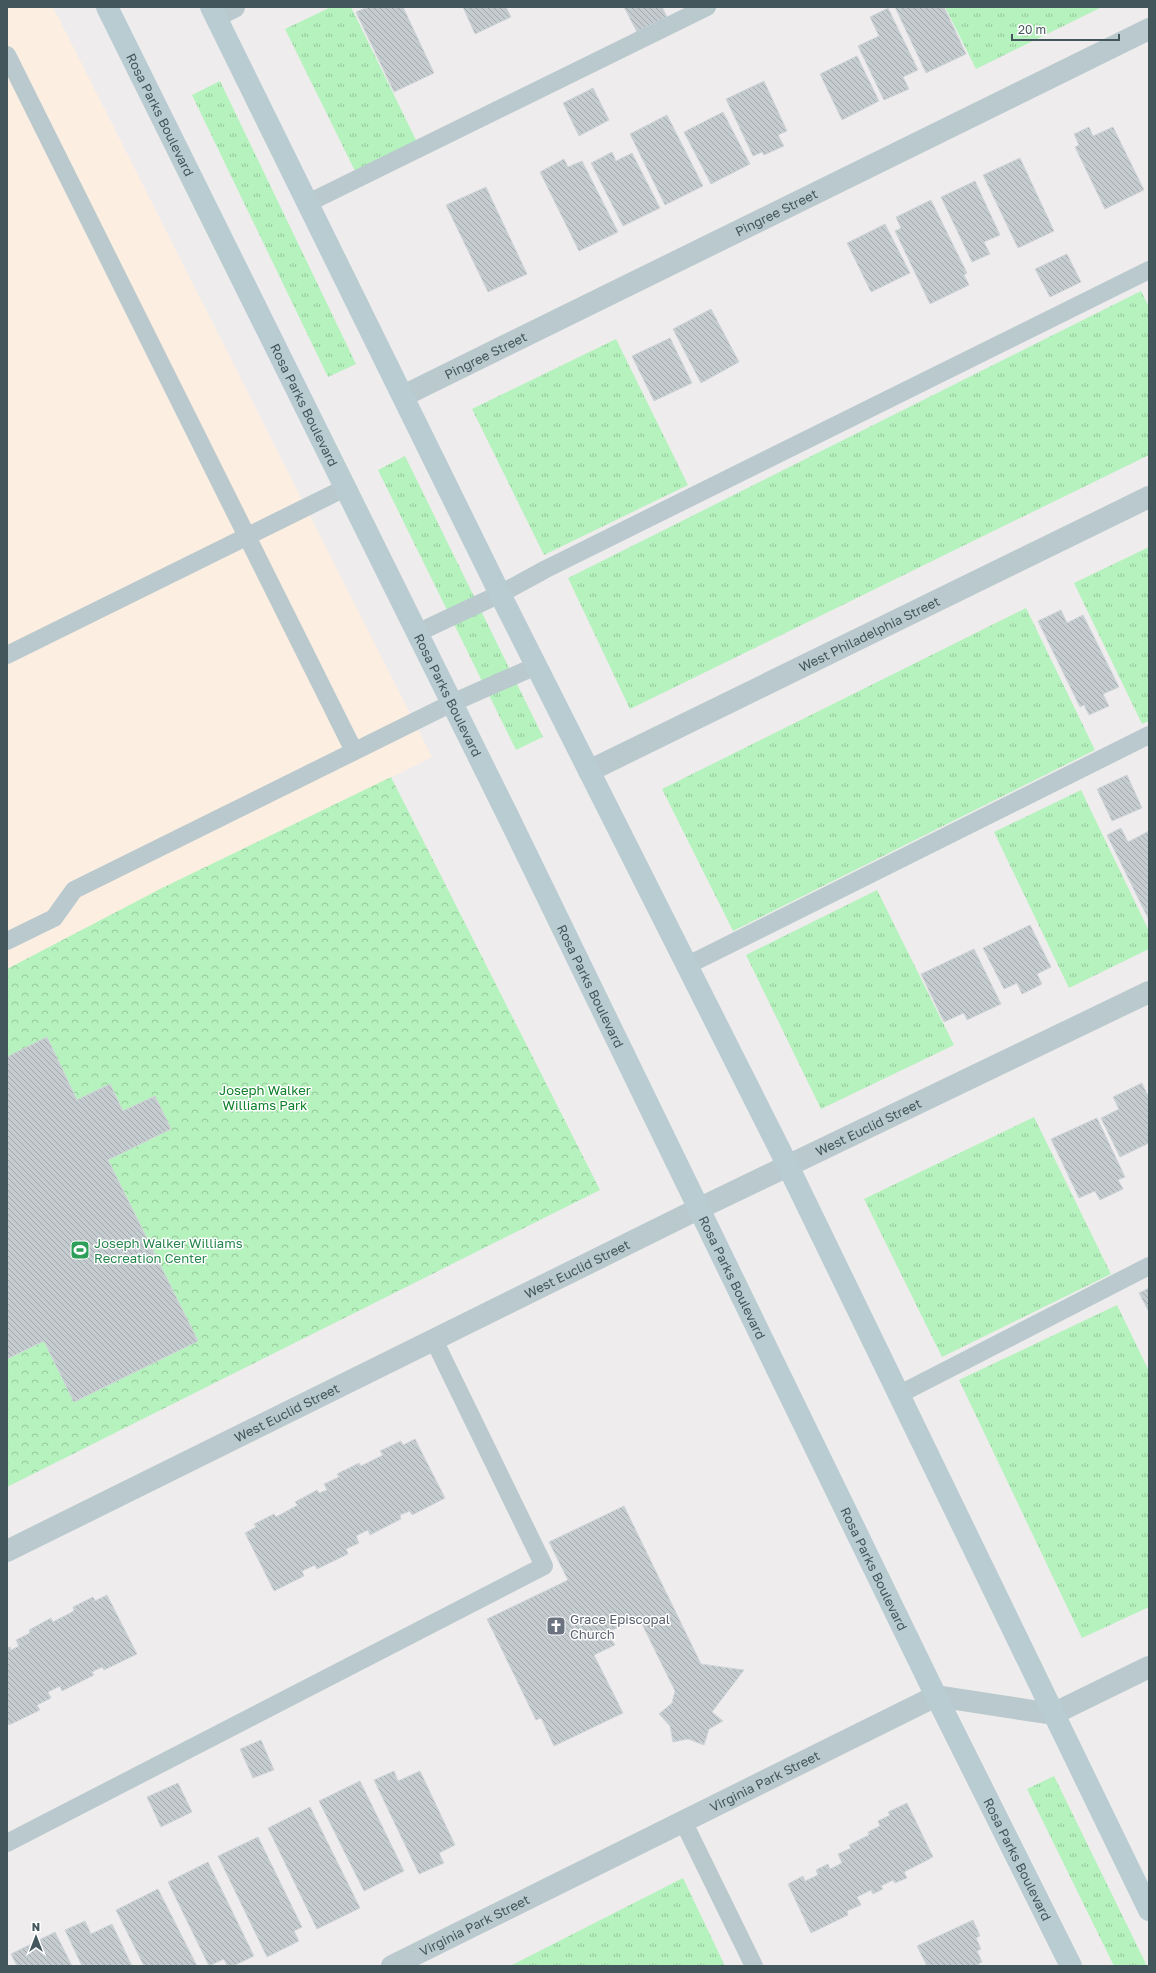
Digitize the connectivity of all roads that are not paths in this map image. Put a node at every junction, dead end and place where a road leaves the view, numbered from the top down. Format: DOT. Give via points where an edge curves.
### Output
graph roads {
  1 [pos="107,7"];
  2 [pos="707,7"];
  3 [pos="220,10"];
  4 [pos="1149,29"];
  5 [pos="7,55"];
  6 [pos="308,203"];
  7 [pos="1149,270"];
  8 [pos="403,396"];
  9 [pos="345,488"];
  10 [pos="1149,497"];
  11 [pos="246,536"];
  12 [pos="500,594"];
  13 [pos="417,633"];
  14 [pos="7,656"];
  15 [pos="536,666"];
  16 [pos="452,703"];
  17 [pos="1149,735"];
  18 [pos="354,751"];
  19 [pos="589,771"];
  20 [pos="7,940"];
  21 [pos="686,966"];
  22 [pos="1149,992"];
  23 [pos="788,1166"];
  24 [pos="698,1209"];
  25 [pos="1149,1266"];
  26 [pos="434,1340"];
  27 [pos="898,1396"];
  28 [pos="7,1551"];
  29 [pos="1149,1667"];
  30 [pos="936,1696"];
  31 [pos="1053,1714"];
  32 [pos="683,1821"];
  33 [pos="7,1843"];
  34 [pos="1149,1910"];
  35 [pos="392,1966"];
  36 [pos="754,1966"];
  37 [pos="1071,1966"];
  1 -- 9 [label="street, Rosa Parks Boulevard"];
  2 -- 6 [label="lane"];
  3 -- 6 [label="street"];
  4 -- 8 [label="street, Pingree Street"];
  5 -- 11 [label="lane"];
  6 -- 8 [label="street"];
  7 -- 12 [label="lane"];
  8 -- 12 [label="street"];
  9 -- 11 [label="lane"];
  9 -- 13 [label="street, Rosa Parks Boulevard"];
  10 -- 19 [label="street, West Philadelphia Street"];
  11 -- 14 [label="lane"];
  11 -- 18 [label="lane"];
  12 -- 13 [label="lane"];
  12 -- 15 [label="street"];
  13 -- 16 [label="street, Rosa Parks Boulevard"];
  15 -- 16 [label="lane"];
  15 -- 19 [label="street"];
  16 -- 18 [label="lane"];
  16 -- 24 [label="street, Rosa Parks Boulevard"];
  17 -- 21 [label="lane"];
  18 -- 20 [label="lane" via="74,890 54,918"];
  19 -- 21 [label="street"];
  21 -- 23 [label="street"];
  22 -- 23 [label="street, West Euclid Street"];
  23 -- 24 [label="street, West Euclid Street"];
  23 -- 27 [label="street"];
  24 -- 26 [label="street, West Euclid Street"];
  24 -- 30 [label="street, Rosa Parks Boulevard"];
  25 -- 27 [label="lane"];
  26 -- 28 [label="street, West Euclid Street"];
  26 -- 33 [label="lane" via="544,1566"];
  27 -- 31 [label="street"];
  29 -- 31 [label="street"];
  30 -- 31 [label="street"];
  30 -- 32 [label="street, Virginia Park Street"];
  30 -- 37 [label="street, Rosa Parks Boulevard"];
  31 -- 34 [label="street"];
  32 -- 35 [label="street, Virginia Park Street"];
  32 -- 36 [label="lane"];
}
